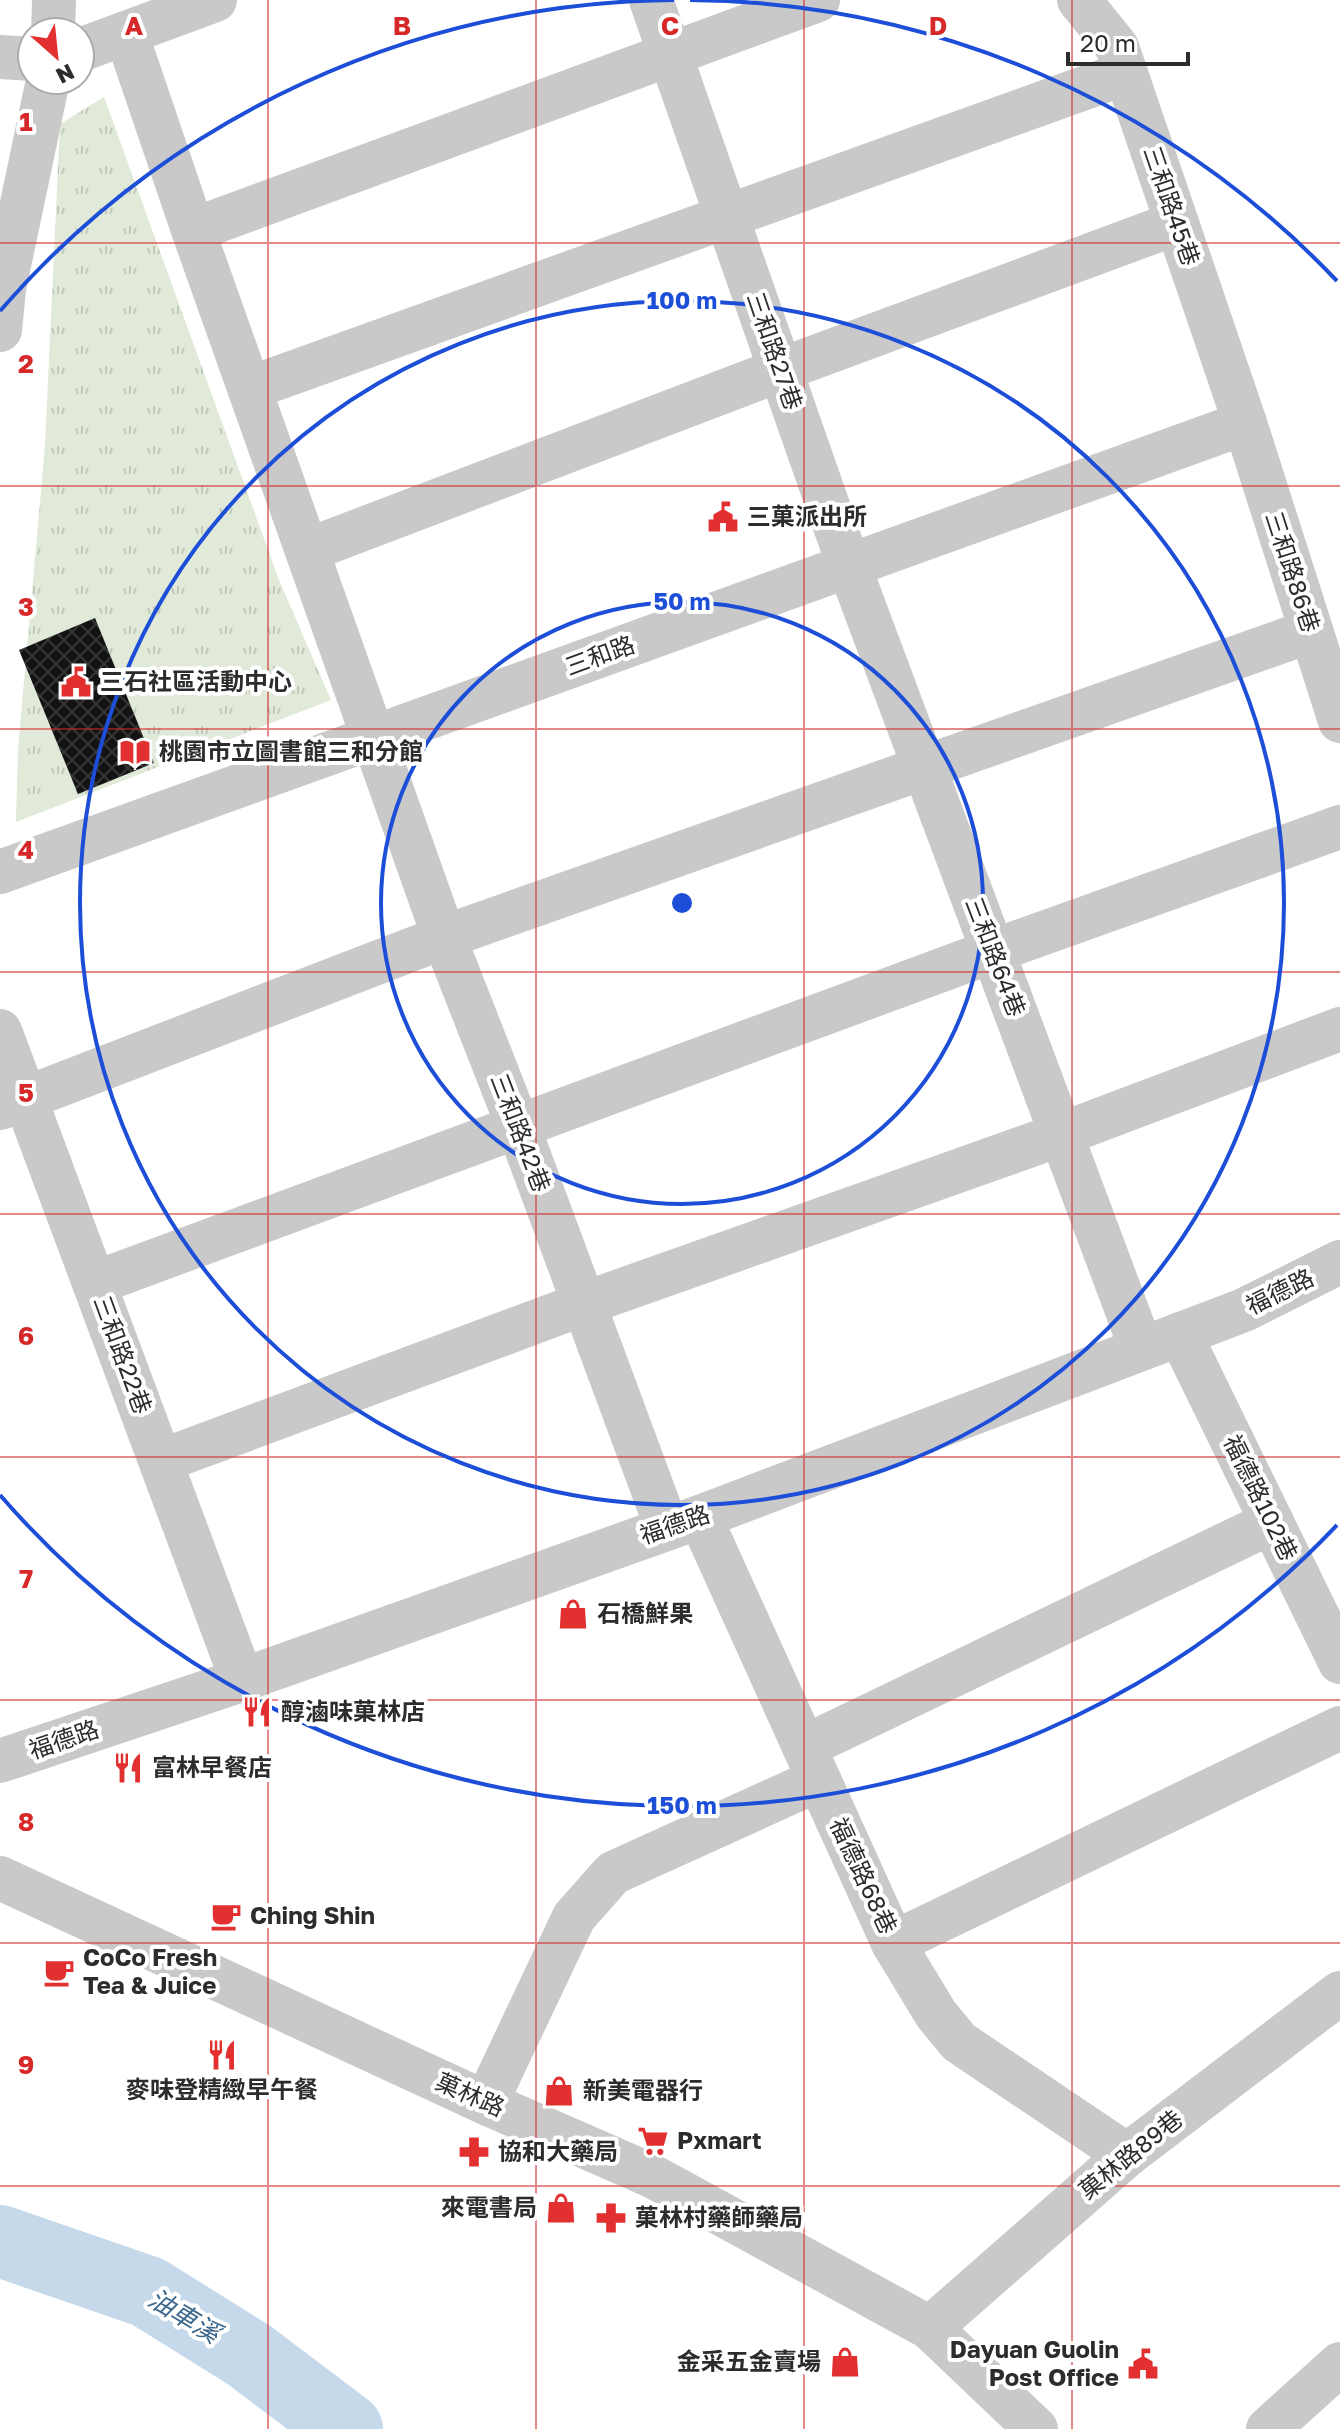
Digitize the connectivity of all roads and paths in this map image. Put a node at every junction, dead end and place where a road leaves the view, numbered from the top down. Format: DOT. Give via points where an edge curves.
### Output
graph roads {
  1 [pos="215,0"];
  2 [pos="651,0"];
  3 [pos="818,0"];
  4 [pos="1079,0"];
  5 [pos="126,33"];
  6 [pos="96,44"];
  7 [pos="670,56"];
  8 [pos="1126,73"];
  9 [pos="45,96"];
  10 [pos="727,217"];
  11 [pos="1177,223"];
  12 [pos="193,230"];
  13 [pos="1,302"];
  14 [pos="780,370"];
  15 [pos="250,388"];
  16 [pos="1245,423"];
  17 [pos="308,550"];
  18 [pos="849,566"];
  19 [pos="1311,631"];
  20 [pos="1340,721"];
  21 [pos="374,737"];
  22 [pos="924,766"];
  23 [pos="1340,827"];
  24 [pos="0,872"];
  25 [pos="444,937"];
  26 [pos="993,951"];
  27 [pos="1340,1029"];
  28 [pos="0,1031"];
  29 [pos="13,1103"];
  30 [pos="518,1126"];
  31 [pos="1062,1134"];
  32 [pos="1340,1262"];
  33 [pos="95,1283"];
  34 [pos="583,1304"];
  35 [pos="1161,1341"];
  36 [pos="161,1461"];
  37 [pos="684,1522"];
  38 [pos="1272,1522"];
  39 [pos="1340,1662"];
  40 [pos="242,1680"];
  41 [pos="1340,1728"];
  42 [pos="0,1761"];
  43 [pos="811,1763"];
  44 [pos="0,1878"];
  45 [pos="893,1943"];
  46 [pos="1340,1993"];
  47 [pos="486,2103"];
  48 [pos="1127,2155"];
  49 [pos="930,2328"];
  50 [pos="1340,2364"];
  51 [pos="1036,2429"];
  52 [pos="1268,2429"];
  1 -- 5 [label="street"];
  2 -- 7 [label="street, 三和路27巷"];
  3 -- 7 [label="street"];
  4 -- 8 [label="street, 三和路45巷" via="1117,47"];
  5 -- 6 [label="street"];
  5 -- 12 [label="street, 三和路42巷"];
  7 -- 10 [label="street, 三和路27巷"];
  7 -- 12 [label="street"];
  8 -- 10 [label="street"];
  8 -- 11 [label="street, 三和路45巷"];
  9 -- 13 [label="street"];
  10 -- 14 [label="street, 三和路27巷"];
  10 -- 15 [label="street"];
  11 -- 14 [label="street"];
  11 -- 16 [label="street, 三和路45巷"];
  12 -- 15 [label="street, 三和路42巷"];
  14 -- 17 [label="street"];
  14 -- 18 [label="street, 三和路27巷"];
  15 -- 17 [label="street, 三和路42巷"];
  16 -- 18 [label="street, 三和路"];
  16 -- 19 [label="street, 三和路86巷"];
  17 -- 21 [label="street, 三和路42巷"];
  18 -- 21 [label="street, 三和路"];
  18 -- 22 [label="street, 三和路64巷"];
  19 -- 20 [label="street, 三和路86巷"];
  19 -- 22 [label="street"];
  21 -- 24 [label="street, 三和路"];
  21 -- 25 [label="street, 三和路42巷"];
  22 -- 25 [label="street"];
  22 -- 26 [label="street, 三和路64巷"];
  23 -- 26 [label="street"];
  25 -- 29 [label="street"];
  25 -- 30 [label="street, 三和路42巷"];
  26 -- 30 [label="street"];
  26 -- 31 [label="street, 三和路64巷"];
  27 -- 31 [label="street"];
  28 -- 29 [label="street, 三和路22巷"];
  29 -- 33 [label="street, 三和路22巷"];
  30 -- 33 [label="street"];
  30 -- 34 [label="street, 三和路42巷"];
  31 -- 34 [label="street"];
  31 -- 35 [label="street, 三和路64巷"];
  32 -- 35 [label="street, 福德路" via="1244,1310"];
  33 -- 36 [label="street, 三和路22巷"];
  34 -- 36 [label="street"];
  34 -- 37 [label="street, 三和路42巷"];
  35 -- 37 [label="street, 福德路"];
  35 -- 38 [label="street, 福德路102巷"];
  36 -- 40 [label="street, 三和路22巷"];
  37 -- 40 [label="street, 福德路"];
  37 -- 43 [label="street, 福德路68巷"];
  38 -- 39 [label="street, 福德路102巷"];
  38 -- 43 [label="street"];
  40 -- 42 [label="street, 福德路"];
  41 -- 45 [label="street"];
  43 -- 45 [label="street, 福德路68巷"];
  43 -- 47 [label="street" via="613,1873 574,1917"];
  44 -- 47 [label="street, 菓林路"];
  45 -- 48 [label="street, 福德路68巷" via="959,2042"];
  46 -- 48 [label="street, 菓林路89巷"];
  47 -- 49 [label="street, 菓林路" via="650,2175"];
  48 -- 49 [label="street, 菓林路89巷"];
  49 -- 51 [label="street, 菓林路"];
  50 -- 52 [label="street"];
}
